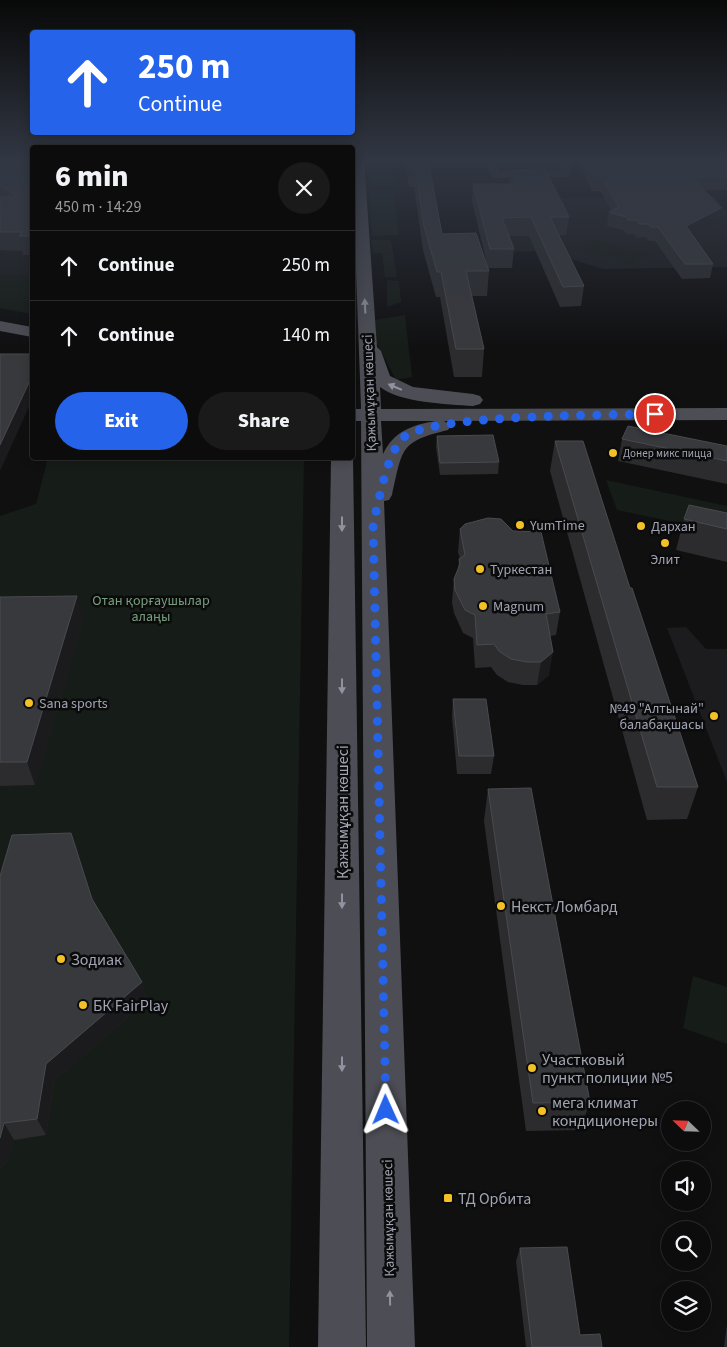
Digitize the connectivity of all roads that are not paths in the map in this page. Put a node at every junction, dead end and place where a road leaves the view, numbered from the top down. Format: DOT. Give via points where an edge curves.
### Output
graph roads {
  1 [pos="361,222"];
  2 [pos="0,320"];
  3 [pos="30,325"];
  4 [pos="0,326"];
  5 [pos="30,332"];
  6 [pos="367,338"];
  7 [pos="727,405"];
  8 [pos="362,411"];
  9 [pos="532,411"];
  10 [pos="727,414"];
  11 [pos="338,465"];
  12 [pos="373,523"];
  13 [pos="342,1347"];
  14 [pos="391,1347"];
  6 -- 1 [label="main road, Қажымұқан көшесі, one-way"];
  2 -- 3 [label="main road"];
  4 -- 5 [label="main road"];
  6 -- 8 [label="main road, Қажымұқан көшесі"];
  9 -- 6 [label="main road, one-way" via="418,395 390,386 383,380"];
  7 -- 9 [label="main road"];
  8 -- 9 [label="main road"];
  8 -- 12 [label="main road, Қажымұқан көшесі"];
  9 -- 10 [label="main road"];
  9 -- 12 [label="main road" via="426,428 405,436 396,446"];
  11 -- 13 [label="main road, Қажымұқан көшесі, one-way"];
  14 -- 12 [label="main road, Қажымұқан көшесі, one-way"];
}
